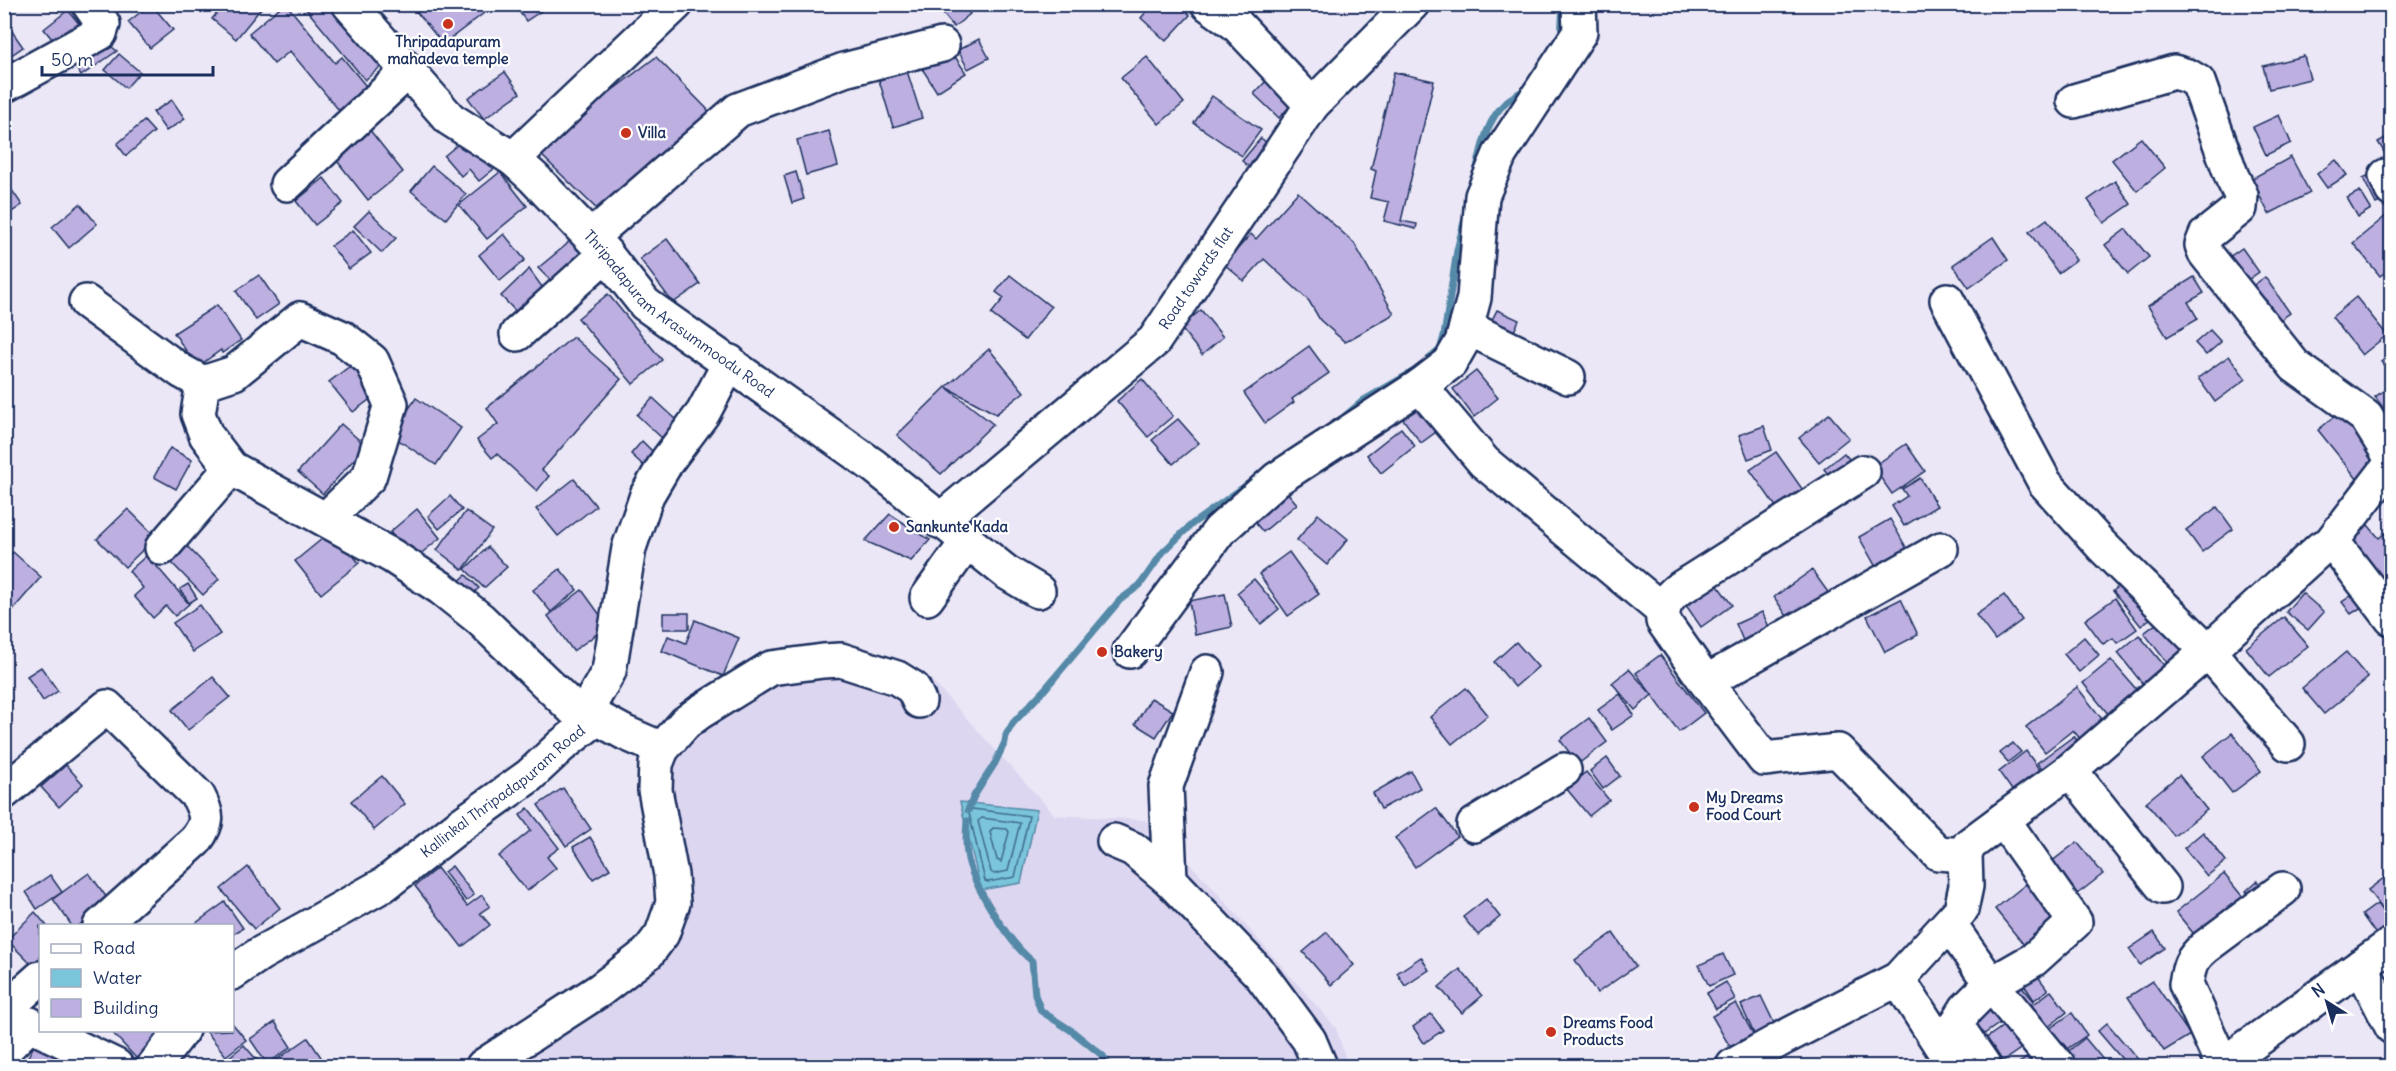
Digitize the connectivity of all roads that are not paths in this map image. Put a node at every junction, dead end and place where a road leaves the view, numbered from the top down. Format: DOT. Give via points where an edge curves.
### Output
graph roads {
  1 [pos="89,4"];
  2 [pos="349,4"];
  3 [pos="676,4"];
  4 [pos="1208,4"];
  5 [pos="1412,4"];
  6 [pos="1579,4"];
  7 [pos="942,45"];
  8 [pos="408,71"];
  9 [pos="7,84"];
  10 [pos="2074,101"];
  11 [pos="1312,105"];
  12 [pos="513,159"];
  13 [pos="287,184"];
  14 [pos="598,246"];
  15 [pos="1947,300"];
  16 [pos="86,302"];
  17 [pos="1466,327"];
  18 [pos="518,334"];
  19 [pos="730,362"];
  20 [pos="1568,377"];
  21 [pos="203,383"];
  22 [pos="1420,386"];
  23 [pos="2391,461"];
  24 [pos="231,468"];
  25 [pos="1863,472"];
  26 [pos="326,519"];
  27 [pos="939,521"];
  28 [pos="967,542"];
  29 [pos="2329,545"];
  30 [pos="162,548"];
  31 [pos="1941,549"];
  32 [pos="1038,591"];
  33 [pos="927,598"];
  34 [pos="1662,610"];
  35 [pos="2391,619"];
  36 [pos="1130,651"];
  37 [pos="2208,651"];
  38 [pos="1207,672"];
  39 [pos="1706,682"];
  40 [pos="919,701"];
  41 [pos="589,724"];
  42 [pos="2288,744"];
  43 [pos="662,749"];
  44 [pos="1564,770"];
  45 [pos="2070,771"];
  46 [pos="4,792"];
  47 [pos="2003,820"];
  48 [pos="1474,825"];
  49 [pos="1114,841"];
  50 [pos="1965,855"];
  51 [pos="1170,880"];
  52 [pos="2163,887"];
  53 [pos="2283,889"];
  54 [pos="102,924"];
  55 [pos="1949,924"];
  56 [pos="2391,944"];
  57 [pos="2361,966"];
  58 [pos="234,972"];
  59 [pos="1898,979"];
  60 [pos="39,981"];
  61 [pos="1991,984"];
  62 [pos="24,1022"];
  63 [pos="2391,1027"];
  64 [pos="39,1029"];
  65 [pos="45,1032"];
  66 [pos="180,1032"];
  67 [pos="4,1050"];
  68 [pos="116,1066"];
  69 [pos="154,1066"];
  70 [pos="483,1066"];
  71 [pos="1320,1066"];
  72 [pos="1733,1066"];
  73 [pos="1954,1066"];
  74 [pos="1984,1066"];
  75 [pos="2058,1066"];
  76 [pos="2223,1066"];
  1 -- 9 [label="street" via="103,24 100,33"];
  2 -- 8 [label="street, Thripadapuram Arasummoodu Road"];
  3 -- 12 [label="street"];
  4 -- 11 [label="street" via="1236,24"];
  5 -- 11 [label="street, Road towards flat"];
  6 -- 17 [label="street" via="1580,32 1500,154 1482,196 1474,298"];
  7 -- 14 [label="street" via="844,70 738,110"];
  8 -- 12 [label="street, Thripadapuram Arasummoodu Road" via="450,119"];
  8 -- 13 [label="street"];
  10 -- 23 [label="street" via="2174,72 2198,82 2241,195 2241,208 2206,235 2202,245 2205,253 2295,366 2366,417"];
  11 -- 27 [label="street, Road towards flat" via="1154,341"];
  12 -- 14 [label="street, Thripadapuram Arasummoodu Road"];
  14 -- 18 [label="street"];
  14 -- 19 [label="street, Thripadapuram Arasummoodu Road" via="645,304"];
  15 -- 37 [label="street" via="2045,483"];
  16 -- 21 [label="street"];
  17 -- 20 [label="street"];
  17 -- 22 [label="street" via="1450,363"];
  19 -- 27 [label="street, Thripadapuram Arasummoodu Road" via="874,466"];
  19 -- 41 [label="street, Kallinkal Thripadapuram Road" via="703,413 647,495 629,548 609,671 586,711"];
  21 -- 24 [label="street" via="198,414 206,435"];
  21 -- 26 [label="street" via="234,373 300,319 343,338 372,361 391,404 369,477"];
  22 -- 34 [label="street" via="1484,462"];
  22 -- 36 [label="street" via="1277,479 1219,531"];
  23 -- 29 [label="street"];
  24 -- 26 [label="street"];
  24 -- 30 [label="street"];
  25 -- 34 [label="street" via="1676,591"];
  26 -- 41 [label="street" via="441,588 480,619"];
  27 -- 28 [label="street, Thripadapuram Arasummoodu Road"];
  28 -- 32 [label="street, Thripadapuram Arasummoodu Road"];
  28 -- 33 [label="street"];
  29 -- 35 [label="street" via="2336,546"];
  29 -- 37 [label="street" via="2321,548"];
  31 -- 39 [label="street"];
  34 -- 39 [label="street" via="1663,621"];
  37 -- 42 [label="street"];
  37 -- 45 [label="street"];
  38 -- 51 [label="street" via="1166,786"];
  39 -- 50 [label="street" via="1764,759 1838,751 1938,853"];
  40 -- 43 [label="street" via="913,688 897,678 841,660 785,665 771,668 700,712"];
  41 -- 43 [label="street" via="601,720"];
  41 -- 58 [label="street, Kallinkal Thripadapuram Road" via="529,776 385,884"];
  43 -- 70 [label="street" via="655,790 673,903 662,934 648,953 600,990"];
  44 -- 48 [label="street"];
  45 -- 47 [label="street"];
  45 -- 52 [label="street"];
  46 -- 54 [label="street" via="107,707 198,796 205,810 206,827"];
  47 -- 50 [label="street" via="1969,845"];
  47 -- 61 [label="street" via="2075,922 2033,960"];
  49 -- 51 [label="street" via="1133,849"];
  50 -- 55 [label="street" via="1965,895 1961,909"];
  51 -- 71 [label="street" via="1261,975 1309,1040"];
  53 -- 76 [label="street" via="2205,947 2193,958 2188,971 2186,984"];
  55 -- 59 [label="street"];
  55 -- 61 [label="street"];
  56 -- 57 [label="street"];
  57 -- 63 [label="street"];
  57 -- 76 [label="street"];
  59 -- 72 [label="street"];
  59 -- 73 [label="street"];
  60 -- 62 [label="street"];
  61 -- 74 [label="street" via="1956,1025"];
  61 -- 75 [label="street"];
  62 -- 64 [label="street"];
  62 -- 67 [label="street"];
  65 -- 68 [label="street"];
  66 -- 69 [label="street"];
}
